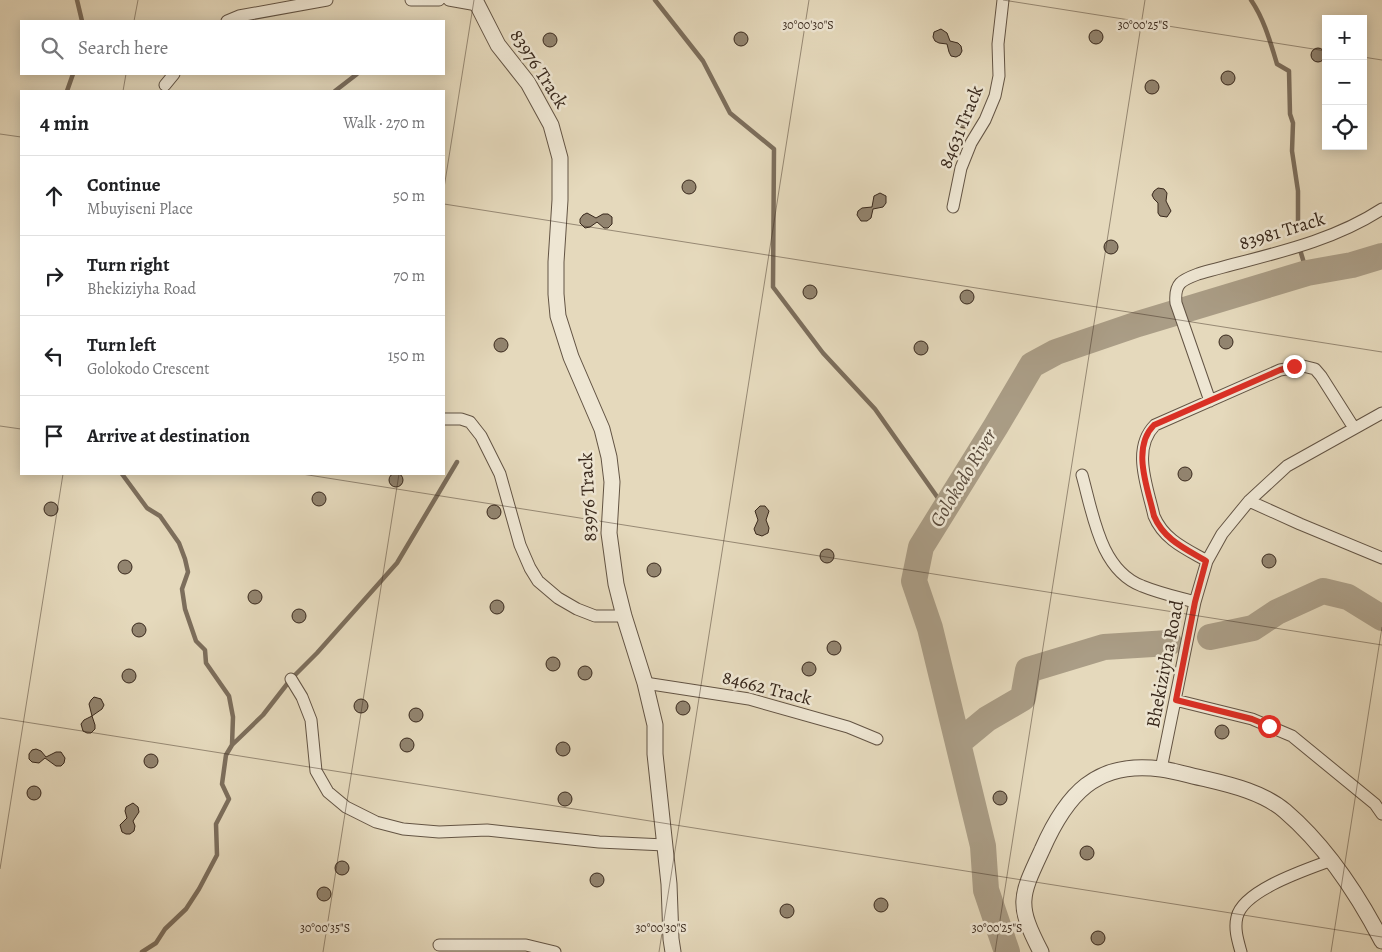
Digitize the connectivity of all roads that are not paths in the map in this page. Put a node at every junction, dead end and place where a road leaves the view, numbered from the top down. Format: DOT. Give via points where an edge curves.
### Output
graph roads {
  1 [pos="327,0"];
  2 [pos="411,0"];
  3 [pos="439,0"];
  4 [pos="449,0"];
  5 [pos="1003,0"];
  6 [pos="476,2"];
  7 [pos="229,20"];
  8 [pos="173,75"];
  9 [pos="165,85"];
  10 [pos="953,207"];
  11 [pos="1382,209"];
  12 [pos="1210,401"];
  13 [pos="1382,413"];
  14 [pos="445,419"];
  15 [pos="1354,428"];
  16 [pos="1082,475"];
  17 [pos="1249,501"];
  18 [pos="1382,558"];
  19 [pos="1206,561"];
  20 [pos="1195,602"];
  21 [pos="624,616"];
  22 [pos="291,679"];
  23 [pos="645,684"];
  24 [pos="1176,700"];
  25 [pos="877,739"];
  26 [pos="1161,769"];
  27 [pos="1379,802"];
  28 [pos="1382,814"];
  29 [pos="665,845"];
  30 [pos="1332,860"];
  31 [pos="1382,941"];
  32 [pos="439,946"];
  33 [pos="555,952"];
  34 [pos="673,952"];
  35 [pos="1041,952"];
  36 [pos="1241,952"];
  1 -- 7 [label="street"];
  2 -- 3 [label="street"];
  4 -- 6 [label="street"];
  5 -- 10 [label="street, 84631 Track" via="995,96 971,142"];
  6 -- 21 [label="street, 83976 Track" via="498,45 528,83 551,125 560,158 556,270 558,316 571,357 602,429 609,457 612,482 609,533"];
  8 -- 9 [label="street"];
  11 -- 12 [label="street, 83981 Track" via="1327,237 1189,277 1179,284 1176,303"];
  12 -- 15 [label="street" via="1280,370 1303,366 1315,369 1321,376"];
  12 -- 19 [label="street" via="1154,425 1142,452 1158,526 1177,544"];
  13 -- 15 [label="street, Bhekiziyha Road"];
  14 -- 21 [label="street" via="470,422 481,436 500,474 520,545 538,582 577,609 595,616"];
  15 -- 17 [label="street, Bhekiziyha Road" via="1287,466"];
  16 -- 20 [label="street" via="1104,549 1120,572 1141,586"];
  17 -- 18 [label="street"];
  17 -- 19 [label="street, Bhekiziyha Road" via="1222,534"];
  19 -- 20 [label="street, Bhekiziyha Road"];
  20 -- 24 [label="street, Bhekiziyha Road"];
  21 -- 23 [label="street, 83976 Track"];
  22 -- 29 [label="street" via="311,720 316,772 328,792 346,807 376,822 403,829 439,832 487,830 599,842"];
  23 -- 25 [label="street, 84662 Track" via="750,699 848,727"];
  23 -- 29 [label="street, 83976 Track" via="656,726 655,754"];
  24 -- 26 [label="street, Bhekiziyha Road"];
  24 -- 27 [label="street" via="1252,719 1292,736"];
  26 -- 30 [label="street" via="1232,785 1255,794 1284,810"];
  26 -- 35 [label="street" via="1119,770 1097,777 1083,786 1063,808 1026,886 1023,902 1025,917"];
  27 -- 28 [label="street"];
  29 -- 34 [label="street, 83976 Track"];
  30 -- 31 [label="street" via="1358,897"];
  30 -- 36 [label="street" via="1262,890 1244,905 1239,911 1236,928"];
  32 -- 33 [label="street" via="526,945"];
}
